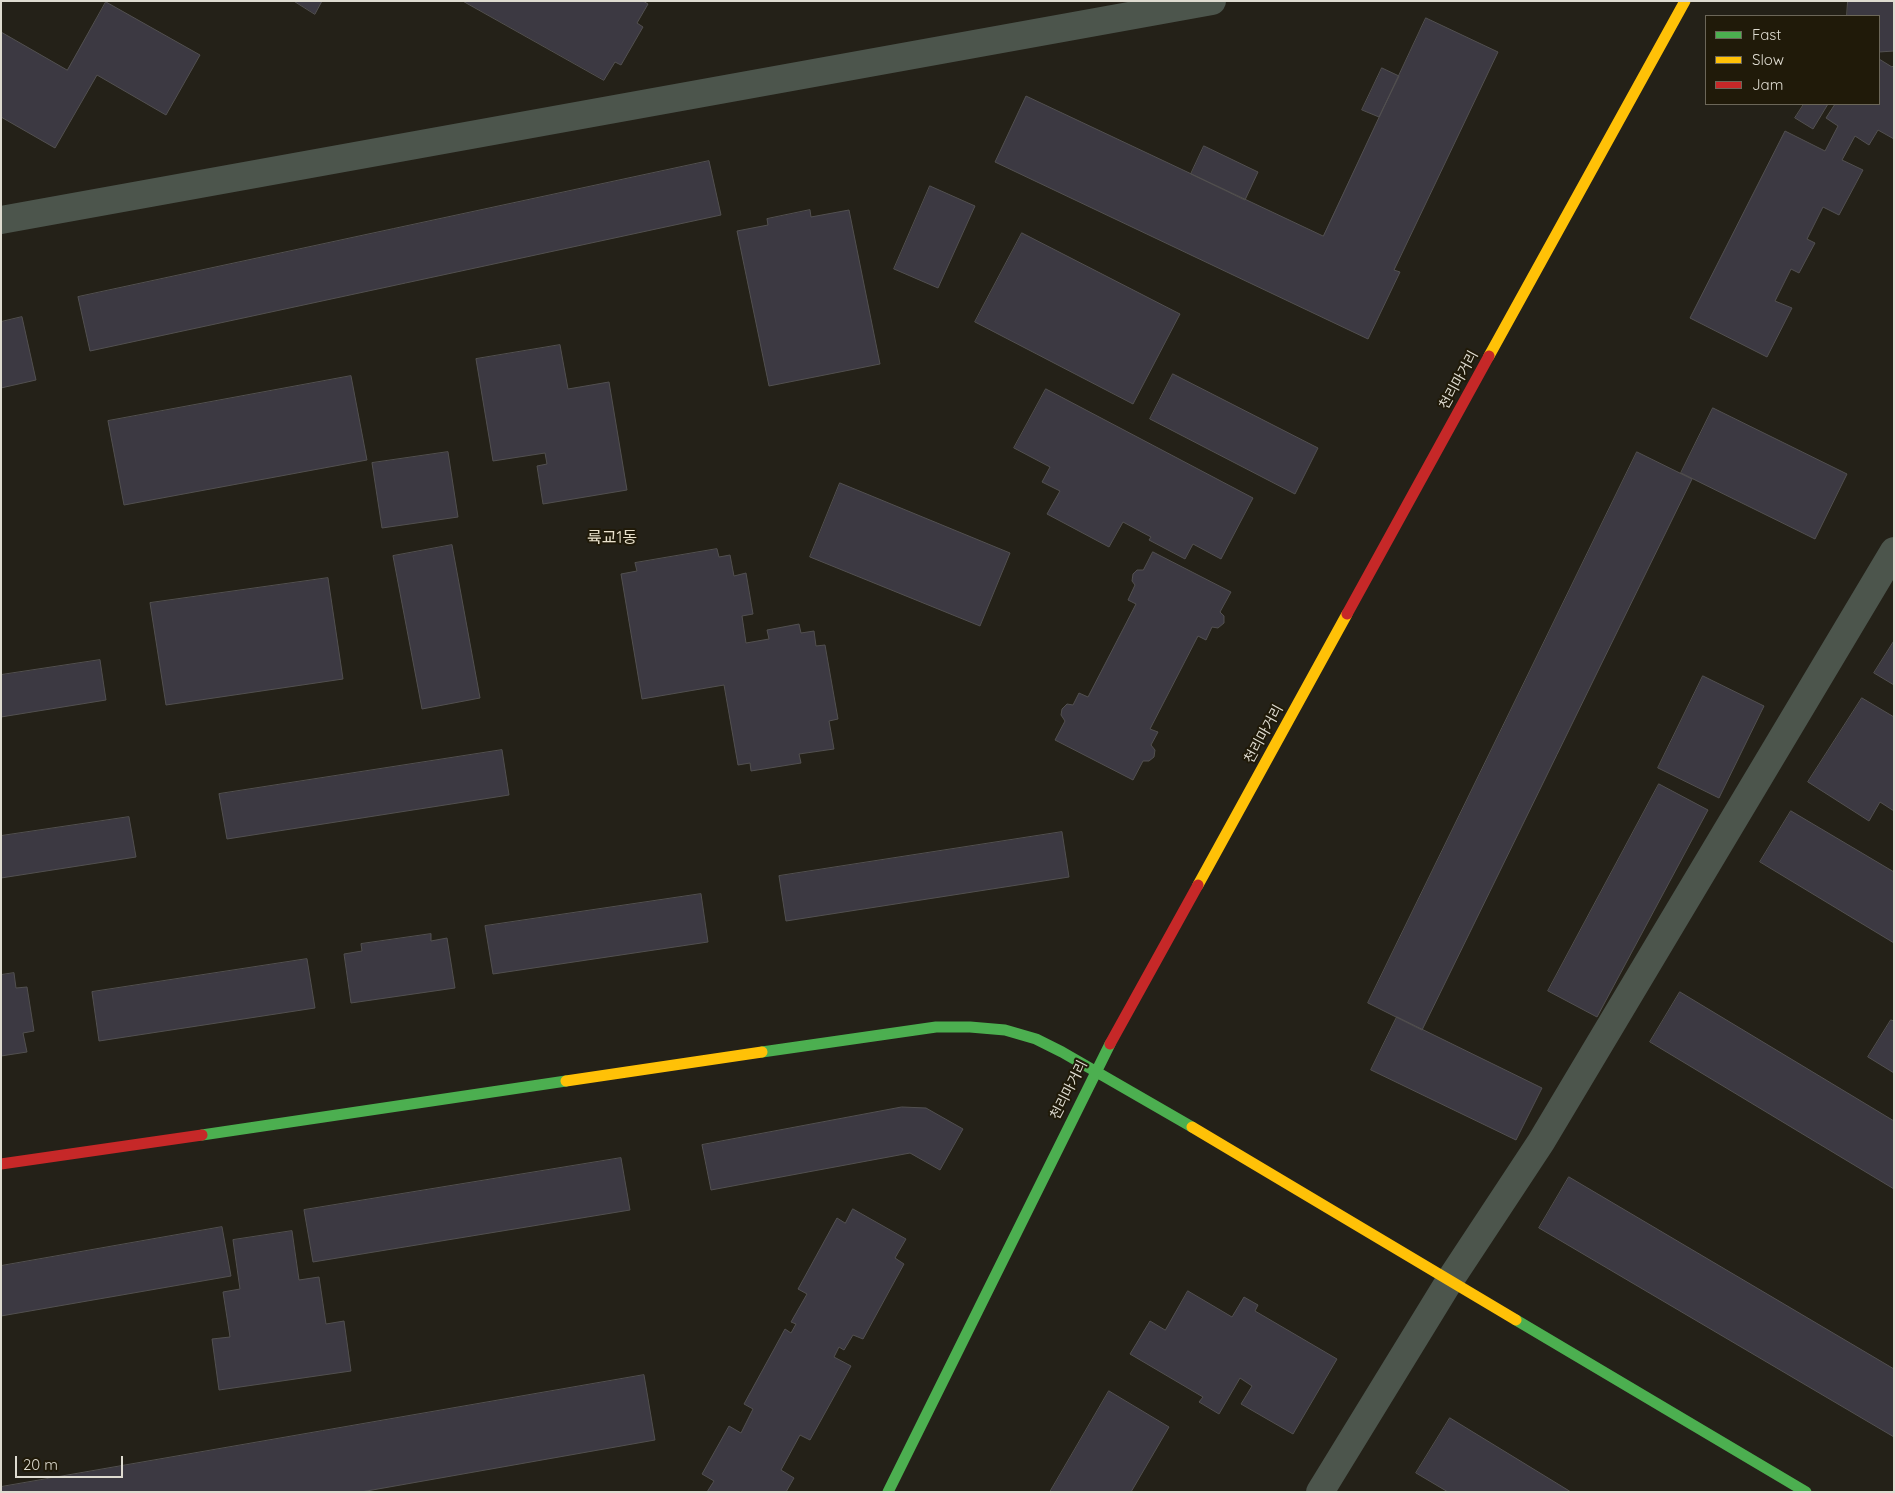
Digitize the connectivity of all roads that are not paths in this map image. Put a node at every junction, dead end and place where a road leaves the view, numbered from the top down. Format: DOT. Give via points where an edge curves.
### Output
graph roads {
  1 [pos="1212,1"];
  2 [pos="1685,1"];
  3 [pos="1,220"];
  4 [pos="1894,551"];
  5 [pos="1096,1070"];
  6 [pos="1,1164"];
  7 [pos="1450,1280"];
  8 [pos="888,1492"];
  9 [pos="1320,1492"];
  10 [pos="1806,1492"];
  1 -- 3 [label="street"];
  2 -- 5 [label="main road, 천리마거리"];
  4 -- 7 [label="street" via="1541,1142"];
  5 -- 6 [label="main road" via="1026,1035 990,1028 936,1027"];
  5 -- 7 [label="main road"];
  5 -- 8 [label="main road, 천리마거리"];
  7 -- 9 [label="street"];
  7 -- 10 [label="main road"];
}
